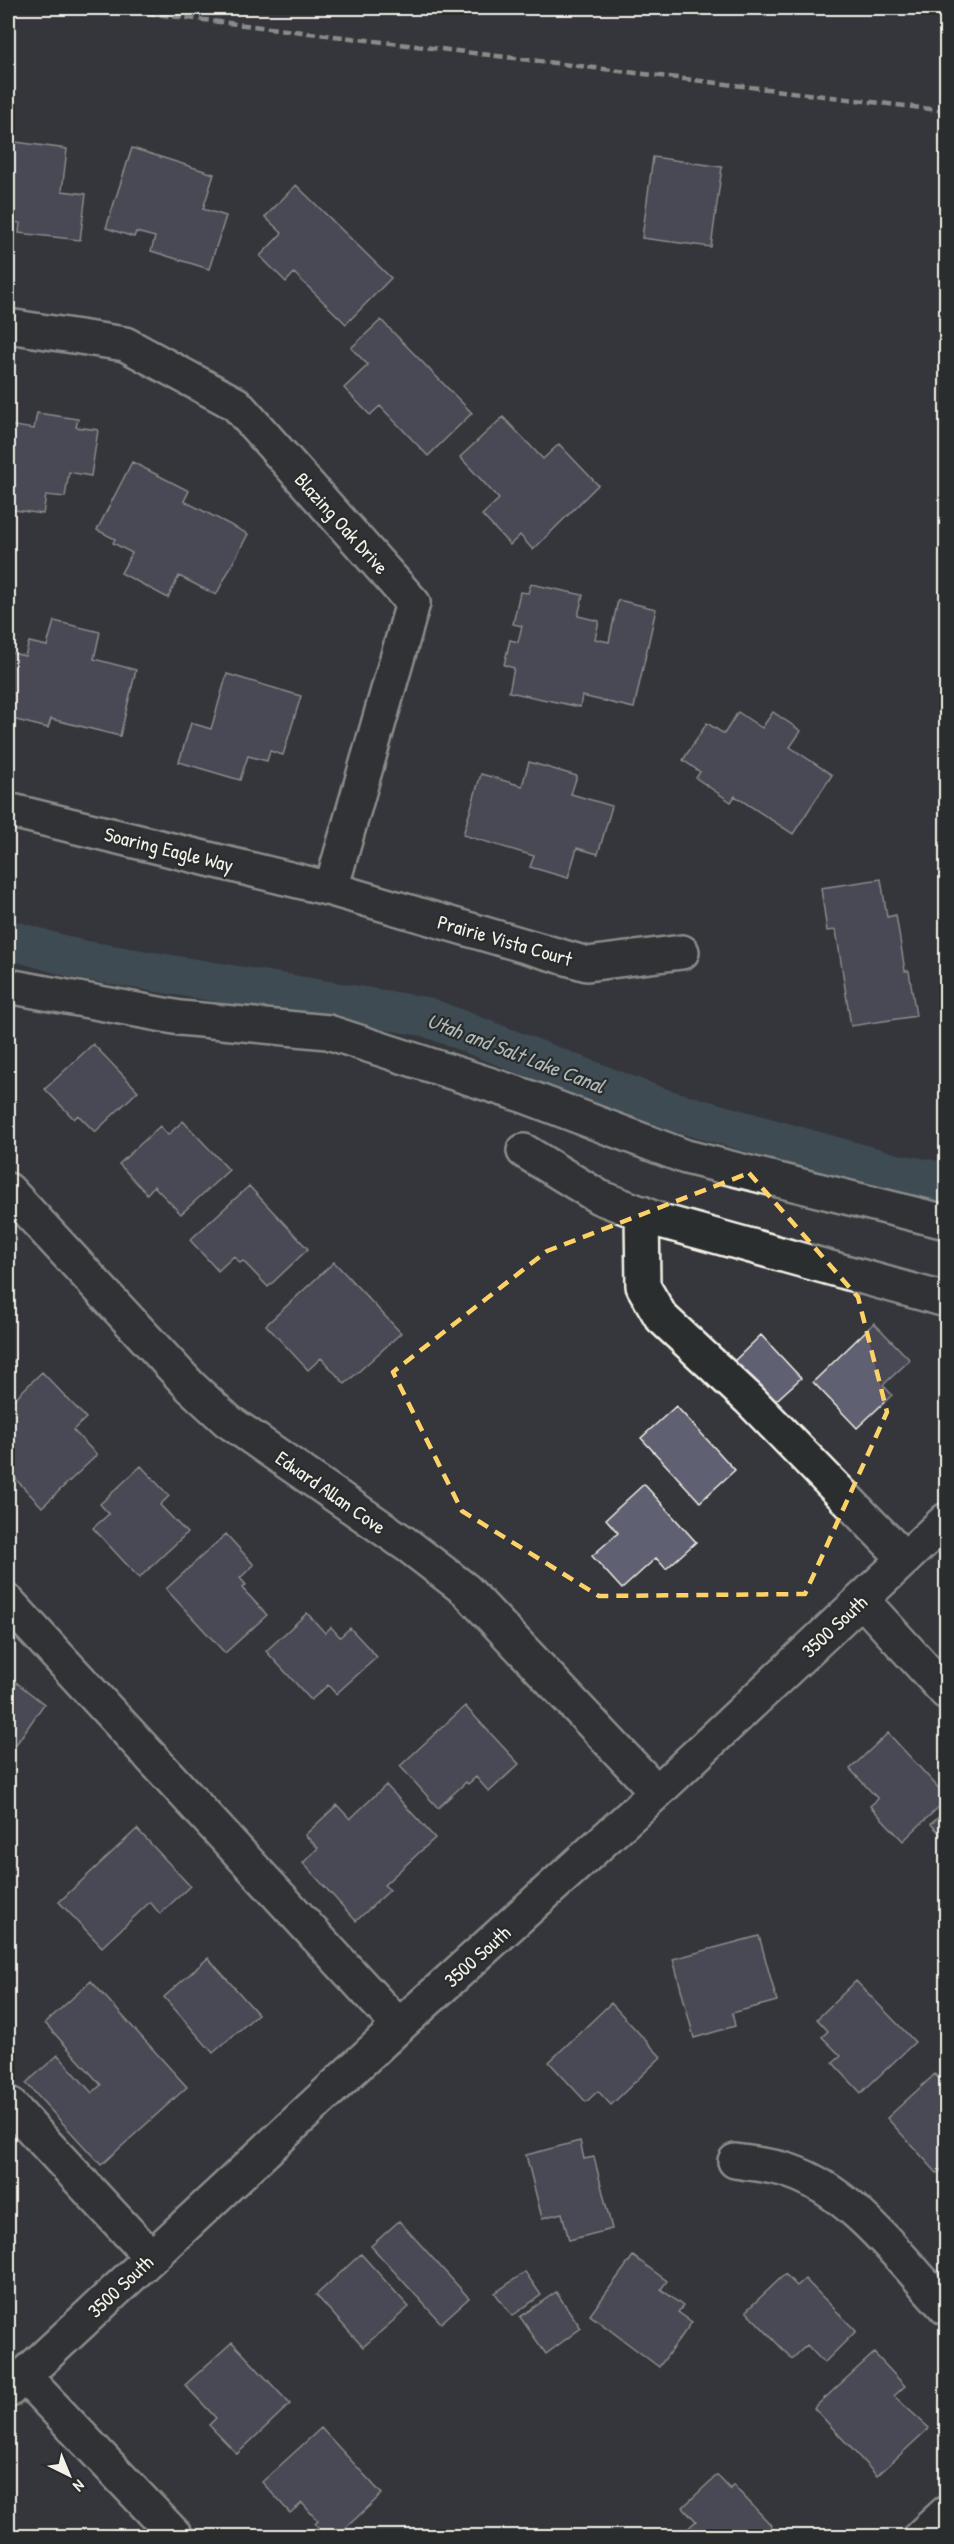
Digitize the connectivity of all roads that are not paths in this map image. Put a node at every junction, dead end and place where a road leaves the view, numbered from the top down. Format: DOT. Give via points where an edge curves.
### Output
graph roads {
  1 [pos="8,326"];
  2 [pos="8,810"];
  3 [pos="331,889"];
  4 [pos="682,952"];
  5 [pos="8,986"];
  6 [pos="524,1151"];
  7 [pos="8,1190"];
  8 [pos="642,1213"];
  9 [pos="946,1222"];
  10 [pos="946,1300"];
  11 [pos="946,1520"];
  12 [pos="905,1559"];
  13 [pos="862,1600"];
  14 [pos="8,1602"];
  15 [pos="946,1692"];
  16 [pos="657,1792"];
  17 [pos="399,2026"];
  18 [pos="8,2103"];
  19 [pos="735,2161"];
  20 [pos="152,2257"];
  21 [pos="946,2308"];
  22 [pos="16,2384"];
  23 [pos="946,2513"];
  24 [pos="176,2536"];
  25 [pos="921,2536"];
  1 -- 3 [label="street, Blazing Oak Drive" via="125,344 236,404 413,603"];
  2 -- 3 [label="street, Soaring Eagle Way"];
  3 -- 4 [label="street, Prairie Vista Court" via="587,964"];
  5 -- 9 [label="street" via="180,1018 328,1032 525,1096 686,1157"];
  6 -- 8 [label="street" via="599,1197"];
  7 -- 16 [label="street, Edward Allan Cove" via="191,1387 228,1420 466,1590"];
  8 -- 10 [label="street"];
  8 -- 12 [label="street" via="643,1286 662,1317"];
  11 -- 12 [label="street, 3500 South"];
  12 -- 13 [label="street, 3500 South"];
  13 -- 15 [label="street"];
  13 -- 16 [label="street, 3500 South"];
  14 -- 17 [label="street"];
  16 -- 17 [label="street, 3500 South"];
  17 -- 20 [label="street, 3500 South"];
  18 -- 20 [label="street"];
  19 -- 21 [label="street" via="789,2171 846,2202"];
  20 -- 22 [label="street, 3500 South"];
  22 -- 24 [label="street"];
  23 -- 25 [label="street"];
}
